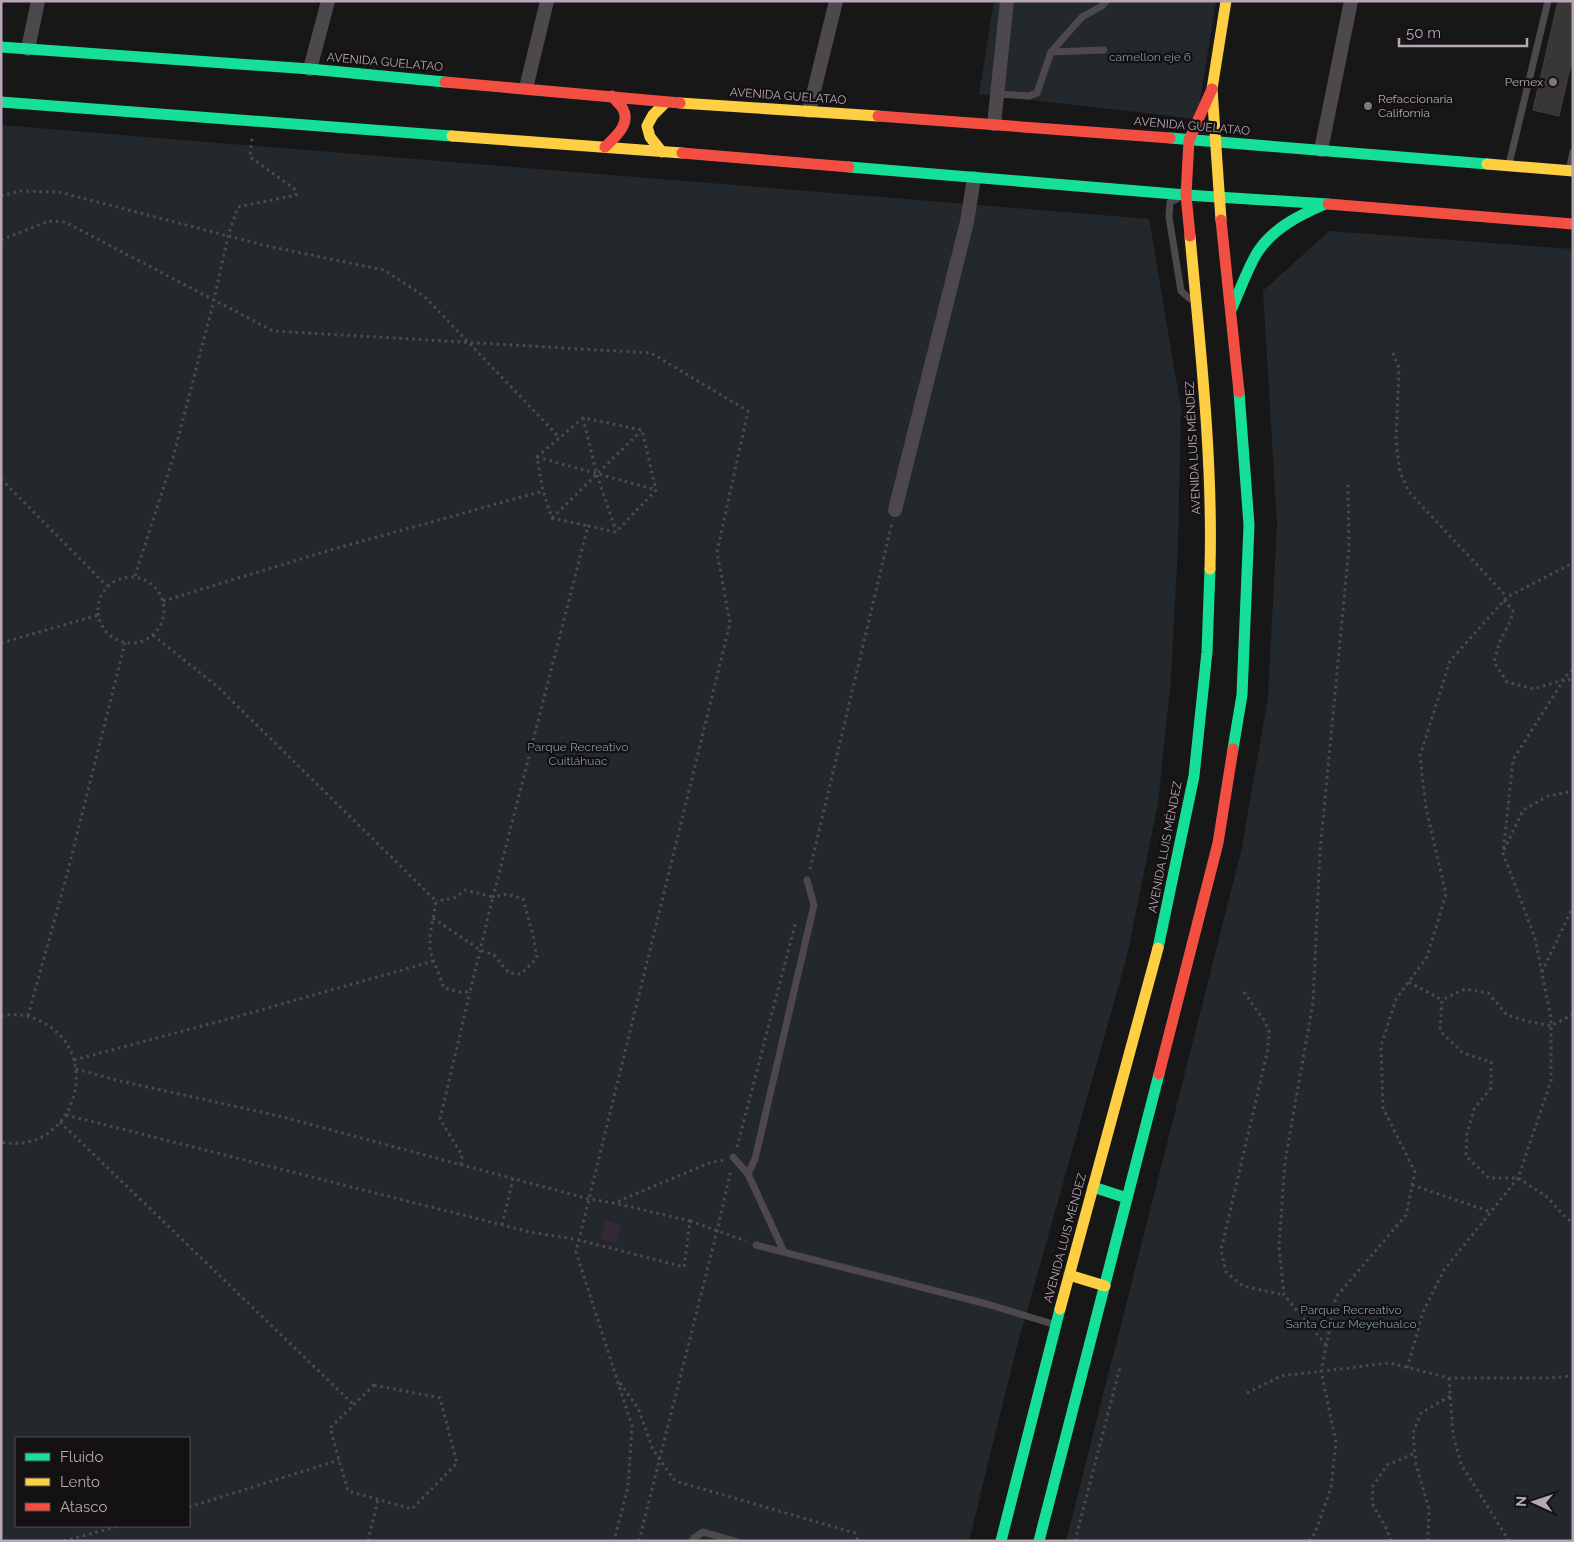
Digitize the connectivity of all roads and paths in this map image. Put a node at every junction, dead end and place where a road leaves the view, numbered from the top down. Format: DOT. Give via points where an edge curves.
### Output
graph roads {
  1 [pos="38,1"];
  2 [pos="328,1"];
  3 [pos="547,1"];
  4 [pos="836,1"];
  5 [pos="1007,1"];
  6 [pos="1106,1"];
  7 [pos="1226,1"];
  8 [pos="1351,1"];
  9 [pos="1548,1"];
  10 [pos="1,47"];
  11 [pos="28,49"];
  12 [pos="1104,50"];
  13 [pos="1051,52"];
  14 [pos="310,69"];
  15 [pos="526,88"];
  16 [pos="1212,89"];
  17 [pos="998,94"];
  18 [pos="612,96"];
  19 [pos="1,102"];
  20 [pos="666,102"];
  21 [pos="809,111"];
  22 [pos="254,121"];
  23 [pos="994,124"];
  24 [pos="1189,140"];
  25 [pos="1217,142"];
  26 [pos="605,147"];
  27 [pos="1321,150"];
  28 [pos="662,152"];
  29 [pos="1573,152"];
  30 [pos="1508,166"];
  31 [pos="1571,170"];
  32 [pos="974,178"];
  33 [pos="1186,195"];
  34 [pos="1,196"];
  35 [pos="1218,197"];
  36 [pos="1325,204"];
  37 [pos="1573,224"];
  38 [pos="228,236"];
  39 [pos="1,240"];
  40 [pos="214,300"];
  41 [pos="1196,304"];
  42 [pos="1231,311"];
  43 [pos="469,342"];
  44 [pos="1393,353"];
  45 [pos="583,418"];
  46 [pos="642,430"];
  47 [pos="560,437"];
  48 [pos="537,457"];
  49 [pos="597,474"];
  50 [pos="1,479"];
  51 [pos="1348,481"];
  52 [pos="543,490"];
  53 [pos="656,490"];
  54 [pos="895,510"];
  55 [pos="552,518"];
  56 [pos="588,526"];
  57 [pos="616,532"];
  58 [pos="1573,563"];
  59 [pos="135,576"];
  60 [pos="107,586"];
  61 [pos="1506,599"];
  62 [pos="163,601"];
  63 [pos="98,615"];
  64 [pos="153,635"];
  65 [pos="1,643"];
  66 [pos="125,643"];
  67 [pos="1573,670"];
  68 [pos="1573,679"];
  69 [pos="1563,680"];
  70 [pos="1573,791"];
  71 [pos="1502,853"];
  72 [pos="807,880"];
  73 [pos="493,897"];
  74 [pos="436,901"];
  75 [pos="1573,907"];
  76 [pos="797,917"];
  77 [pos="433,918"];
  78 [pos="480,950"];
  79 [pos="434,960"];
  80 [pos="1542,973"];
  81 [pos="1409,982"];
  82 [pos="470,992"];
  83 [pos="1244,992"];
  84 [pos="1442,1000"];
  85 [pos="1573,1014"];
  86 [pos="1,1016"];
  87 [pos="28,1016"];
  88 [pos="1551,1026"];
  89 [pos="74,1060"];
  90 [pos="76,1069"];
  91 [pos="66,1115"];
  92 [pos="60,1122"];
  93 [pos="1,1142"];
  94 [pos="734,1157"];
  95 [pos="461,1165"];
  96 [pos="748,1174"];
  97 [pos="1518,1178"];
  98 [pos="513,1179"];
  99 [pos="1412,1185"];
  100 [pos="1093,1187"];
  101 [pos="1127,1198"];
  102 [pos="589,1199"];
  103 [pos="614,1203"];
  104 [pos="1490,1212"];
  105 [pos="690,1221"];
  106 [pos="1573,1222"];
  107 [pos="502,1225"];
  108 [pos="717,1231"];
  109 [pos="579,1240"];
  110 [pos="756,1245"];
  111 [pos="784,1252"];
  112 [pos="1070,1275"];
  113 [pos="1105,1286"];
  114 [pos="1284,1295"];
  115 [pos="1056,1324"];
  116 [pos="1326,1345"];
  117 [pos="1120,1367"];
  118 [pos="1407,1368"];
  119 [pos="1321,1371"];
  120 [pos="1573,1376"];
  121 [pos="1449,1378"];
  122 [pos="618,1381"];
  123 [pos="1247,1393"];
  124 [pos="1450,1396"];
  125 [pos="354,1405"];
  126 [pos="1415,1453"];
  127 [pos="659,1459"];
  128 [pos="339,1460"];
  129 [pos="378,1500"];
  130 [pos="190,1507"];
  131 [pos="115,1527"];
  132 [pos="64,1541"];
  133 [pos="368,1541"];
  134 [pos="614,1541"];
  135 [pos="639,1541"];
  136 [pos="692,1541"];
  137 [pos="735,1541"];
  138 [pos="858,1541"];
  139 [pos="1001,1541"];
  140 [pos="1039,1541"];
  141 [pos="1075,1541"];
  142 [pos="1310,1541"];
  143 [pos="1391,1541"];
  144 [pos="1428,1541"];
  145 [pos="1509,1541"];
  1 -- 11 [label="street"];
  2 -- 14 [label="street"];
  3 -- 15 [label="street"];
  4 -- 21 [label="street"];
  5 -- 17 [label="street"];
  6 -- 13 [label="lane" via="1082,17"];
  7 -- 16 [label="main road"];
  8 -- 27 [label="street"];
  9 -- 30 [label="lane"];
  10 -- 11 [label="main road, AVENIDA GUELATAO"];
  11 -- 14 [label="main road, AVENIDA GUELATAO"];
  12 -- 13 [label="lane"];
  13 -- 17 [label="lane" via="1037,92 1029,96"];
  14 -- 15 [label="main road, AVENIDA GUELATAO"];
  15 -- 18 [label="main road, AVENIDA GUELATAO"];
  16 -- 24 [label="main road"];
  16 -- 25 [label="main road"];
  17 -- 23 [label="street"];
  18 -- 20 [label="main road, AVENIDA GUELATAO"];
  18 -- 26 [label="main road" via="623,109 625,119 622,130"];
  19 -- 22 [label="main road"];
  20 -- 21 [label="main road, AVENIDA GUELATAO"];
  20 -- 28 [label="main road" via="647,121 651,140"];
  21 -- 23 [label="main road, AVENIDA GUELATAO"];
  22 -- 26 [label="main road"];
  22 -- 38 [label="path" via="250,157 296,190 296,195 238,207"];
  23 -- 24 [label="main road, AVENIDA GUELATAO"];
  24 -- 25 [label="main road, AVENIDA GUELATAO"];
  24 -- 33 [label="main road, AVENIDA LUIS MÉNDEZ"];
  25 -- 27 [label="main road, AVENIDA GUELATAO"];
  25 -- 35 [label="main road"];
  26 -- 28 [label="main road"];
  27 -- 30 [label="main road, AVENIDA GUELATAO"];
  28 -- 32 [label="main road"];
  29 -- 31 [label="lane"];
  30 -- 31 [label="main road, AVENIDA GUELATAO"];
  32 -- 33 [label="main road"];
  32 -- 54 [label="street" via="967,222"];
  33 -- 35 [label="main road"];
  33 -- 41 [label="main road, AVENIDA LUIS MÉNDEZ"];
  33 -- 41 [label="lane" via="1170,202 1169,216 1181,291"];
  34 -- 38 [label="path" via="20,191 59,192"];
  35 -- 36 [label="main road"];
  35 -- 42 [label="main road"];
  36 -- 37 [label="main road"];
  36 -- 42 [label="main road" via="1297,216 1270,237 1258,251"];
  38 -- 40 [label="path"];
  38 -- 43 [label="path" via="384,270 424,296"];
  39 -- 40 [label="path" via="49,221 65,222"];
  40 -- 43 [label="path" via="273,331"];
  40 -- 59 [label="path" via="173,458"];
  41 -- 100 [label="main road, AVENIDA LUIS MÉNDEZ" via="1211,523 1207,652 1194,776 1163,929"];
  42 -- 101 [label="main road" via="1249,525 1242,694 1218,843"];
  43 -- 47 [label="path"];
  43 -- 102 [label="path" via="651,353 748,411 717,552 730,623"];
  44 -- 61 [label="path" via="1399,368 1397,449 1400,472 1409,492"];
  45 -- 46 [label="path"];
  45 -- 47 [label="path"];
  45 -- 49 [label="path"];
  46 -- 49 [label="path"];
  46 -- 53 [label="path"];
  47 -- 48 [label="path"];
  48 -- 49 [label="path"];
  48 -- 52 [label="path"];
  49 -- 53 [label="path"];
  49 -- 55 [label="path"];
  49 -- 57 [label="path"];
  50 -- 60 [label="path"];
  51 -- 114 [label="path" via="1349,547 1320,851 1313,1002 1285,1162 1279,1247"];
  52 -- 55 [label="path"];
  52 -- 62 [label="path"];
  53 -- 57 [label="path"];
  54 -- 72 [label="path"];
  55 -- 56 [label="path"];
  56 -- 57 [label="path"];
  56 -- 73 [label="path"];
  58 -- 61 [label="path"];
  59 -- 60 [label="path" via="125,576"];
  59 -- 62 [label="path" via="153,584"];
  60 -- 63 [label="path" via="99,600"];
  61 -- 69 [label="path" via="1513,611 1494,662 1507,682 1534,689"];
  61 -- 81 [label="path" via="1450,661 1420,756 1426,808 1446,894 1427,957"];
  62 -- 64 [label="path" via="163,620"];
  63 -- 65 [label="path"];
  63 -- 66 [label="path" via="107,633"];
  64 -- 66 [label="path" via="135,643"];
  64 -- 74 [label="path" via="219,688"];
  66 -- 87 [label="path"];
  67 -- 69 [label="path"];
  68 -- 69 [label="path"];
  69 -- 71 [label="path" via="1512,760"];
  70 -- 71 [label="path" via="1548,796 1523,810"];
  71 -- 80 [label="path" via="1535,938"];
  72 -- 96 [label="lane" via="814,905 755,1159"];
  73 -- 74 [label="path" via="465,890 454,898"];
  73 -- 78 [label="path"];
  73 -- 78 [label="path" via="507,894 522,899 537,958 521,974 509,973 494,955"];
  74 -- 77 [label="path"];
  75 -- 80 [label="path"];
  76 -- 94 [label="path"];
  77 -- 78 [label="path"];
  77 -- 79 [label="path" via="430,951"];
  78 -- 82 [label="path"];
  79 -- 82 [label="path" via="444,988"];
  79 -- 89 [label="path"];
  80 -- 88 [label="path"];
  81 -- 84 [label="path"];
  81 -- 99 [label="path" via="1396,999 1381,1046 1382,1108 1415,1172"];
  82 -- 95 [label="path" via="440,1119 462,1155"];
  83 -- 114 [label="path" via="1264,1020 1268,1049 1220,1250 1226,1272 1243,1286"];
  84 -- 88 [label="path" via="1465,988 1488,993 1507,1016"];
  84 -- 97 [label="path" via="1440,1031 1464,1053 1491,1062 1491,1088 1474,1108 1467,1134 1466,1156 1489,1178"];
  85 -- 88 [label="path"];
  86 -- 87 [label="path"];
  87 -- 89 [label="path" via="47,1024 63,1038"];
  88 -- 97 [label="path" via="1551,1081"];
  89 -- 90 [label="path"];
  90 -- 91 [label="path" via="75,1097"];
  90 -- 95 [label="path" via="283,1117"];
  91 -- 92 [label="path"];
  91 -- 107 [label="path"];
  92 -- 93 [label="path" via="33,1141"];
  92 -- 125 [label="path"];
  94 -- 96 [label="lane"];
  94 -- 103 [label="path" via="709,1163"];
  94 -- 108 [label="path"];
  95 -- 98 [label="path"];
  96 -- 111 [label="lane"];
  97 -- 104 [label="path"];
  97 -- 106 [label="path" via="1547,1197"];
  98 -- 102 [label="path"];
  98 -- 107 [label="path"];
  99 -- 104 [label="path"];
  99 -- 116 [label="path" via="1406,1215 1336,1297"];
  100 -- 101 [label="main road"];
  100 -- 112 [label="main road, AVENIDA LUIS MÉNDEZ"];
  101 -- 113 [label="main road"];
  102 -- 103 [label="path"];
  102 -- 109 [label="path"];
  103 -- 105 [label="path"];
  104 -- 118 [label="path" via="1444,1270 1423,1312"];
  105 -- 108 [label="path"];
  105 -- 109 [label="path" via="684,1267"];
  107 -- 109 [label="path"];
  108 -- 110 [label="path"];
  108 -- 127 [label="path"];
  109 -- 122 [label="path" via="576,1252"];
  110 -- 111 [label="lane"];
  111 -- 115 [label="lane"];
  112 -- 113 [label="main road"];
  112 -- 115 [label="main road, AVENIDA LUIS MÉNDEZ"];
  113 -- 140 [label="main road"];
  114 -- 116 [label="path"];
  115 -- 139 [label="main road, AVENIDA LUIS MÉNDEZ"];
  116 -- 119 [label="path"];
  117 -- 141 [label="path"];
  118 -- 119 [label="path" via="1390,1363"];
  118 -- 121 [label="path"];
  119 -- 123 [label="path" via="1281,1376"];
  119 -- 142 [label="path" via="1336,1442 1331,1488"];
  120 -- 121 [label="path"];
  121 -- 124 [label="path"];
  122 -- 127 [label="path" via="638,1408"];
  122 -- 134 [label="path" via="632,1426 628,1487"];
  124 -- 126 [label="path" via="1421,1413 1413,1433"];
  124 -- 145 [label="path" via="1453,1434 1462,1464"];
  125 -- 128 [label="path" via="330,1428"];
  125 -- 129 [label="path" via="374,1385 440,1398 457,1463 412,1509"];
  126 -- 143 [label="path" via="1387,1465 1373,1486 1372,1503"];
  126 -- 144 [label="path" via="1429,1509"];
  127 -- 135 [label="path"];
  127 -- 138 [label="path" via="675,1481 855,1533"];
  128 -- 129 [label="path" via="348,1491"];
  128 -- 130 [label="path"];
  129 -- 133 [label="path"];
  131 -- 132 [label="path"];
  136 -- 137 [label="lane" via="703,1532"];
}
